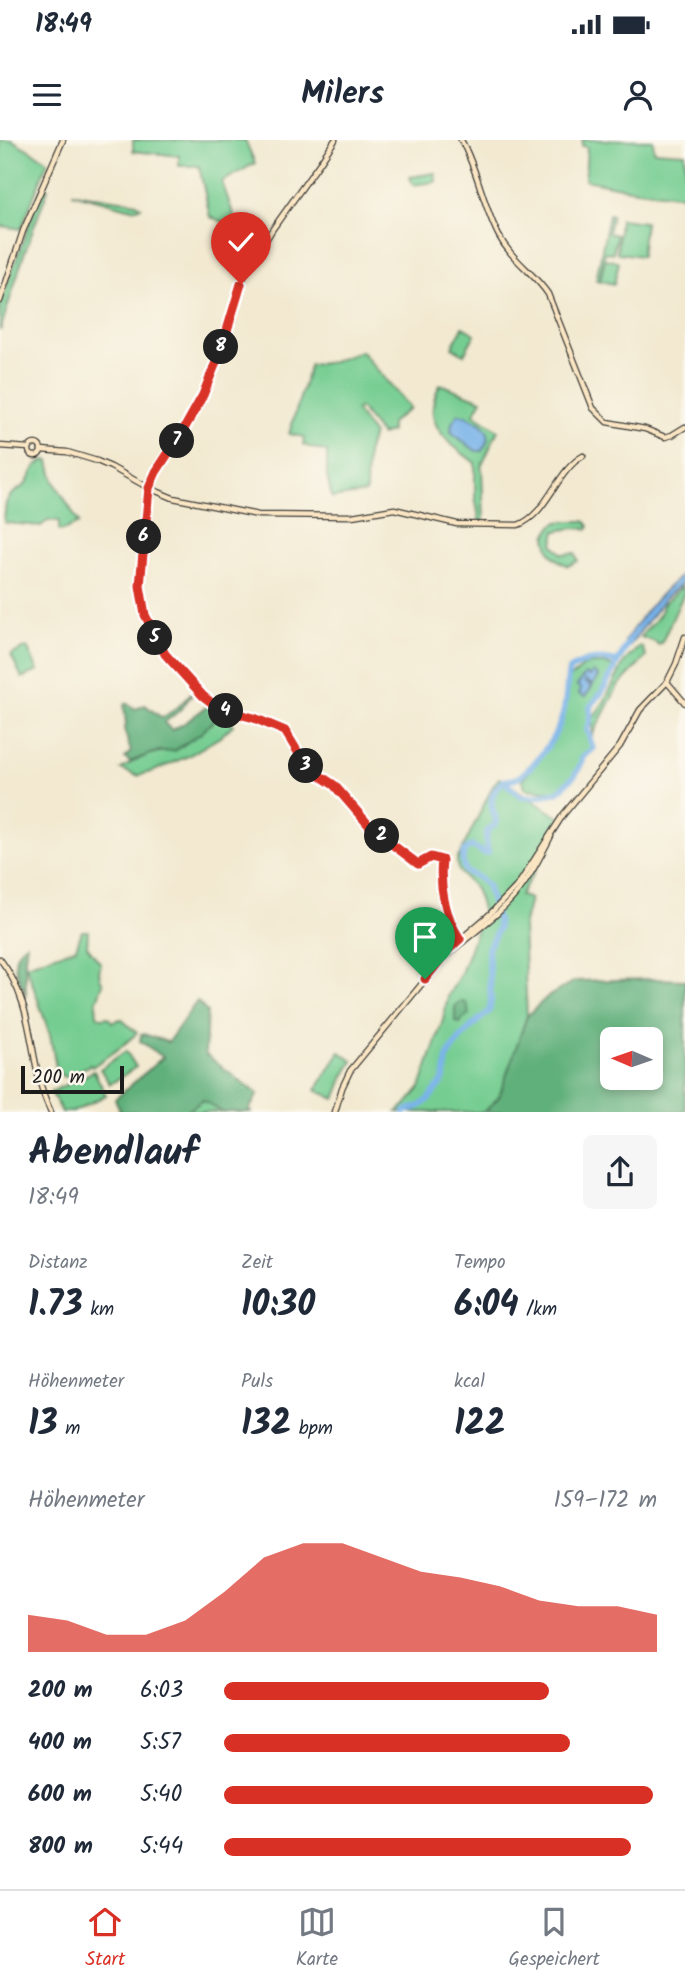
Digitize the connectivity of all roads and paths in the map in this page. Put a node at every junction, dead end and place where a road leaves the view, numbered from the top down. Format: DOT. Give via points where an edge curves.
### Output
graph roads {
  1 [pos="63,140"];
  2 [pos="335,140"];
  3 [pos="461,140"];
  4 [pos="0,301"];
  5 [pos="685,427"];
  6 [pos="0,446"];
  7 [pos="583,456"];
  8 [pos="149,488"];
  9 [pos="685,637"];
  10 [pos="667,682"];
  11 [pos="685,703"];
  12 [pos="555,826"];
  13 [pos="483,923"];
  14 [pos="462,941"];
  15 [pos="0,959"];
  16 [pos="51,1112"];
  17 [pos="335,1112"];
  1 -- 4 [label="street" via="23,231"];
  2 -- 8 [label="street" via="244,276 203,395"];
  3 -- 5 [label="street" via="500,239 548,296 593,408 607,422 668,437"];
  6 -- 8 [label="street" via="29,448 33,456 41,450 89,458"];
  7 -- 8 [label="street" via="544,503 518,525 466,525 391,509 352,516 269,516 173,498"];
  8 -- 14 [label="street" via="140,586 145,615 160,646 215,706 285,731 307,767 334,785 373,830 418,864 431,857 442,860 446,906"];
  9 -- 10 [label="street"];
  10 -- 11 [label="street"];
  10 -- 12 [label="street" via="633,719 620,746"];
  12 -- 13 [label="street" via="523,878"];
  12 -- 13 [label="street" via="529,876 505,906"];
  13 -- 14 [label="street"];
  14 -- 17 [label="street" via="350,1071"];
  15 -- 16 [label="street" via="23,1002"];
}
